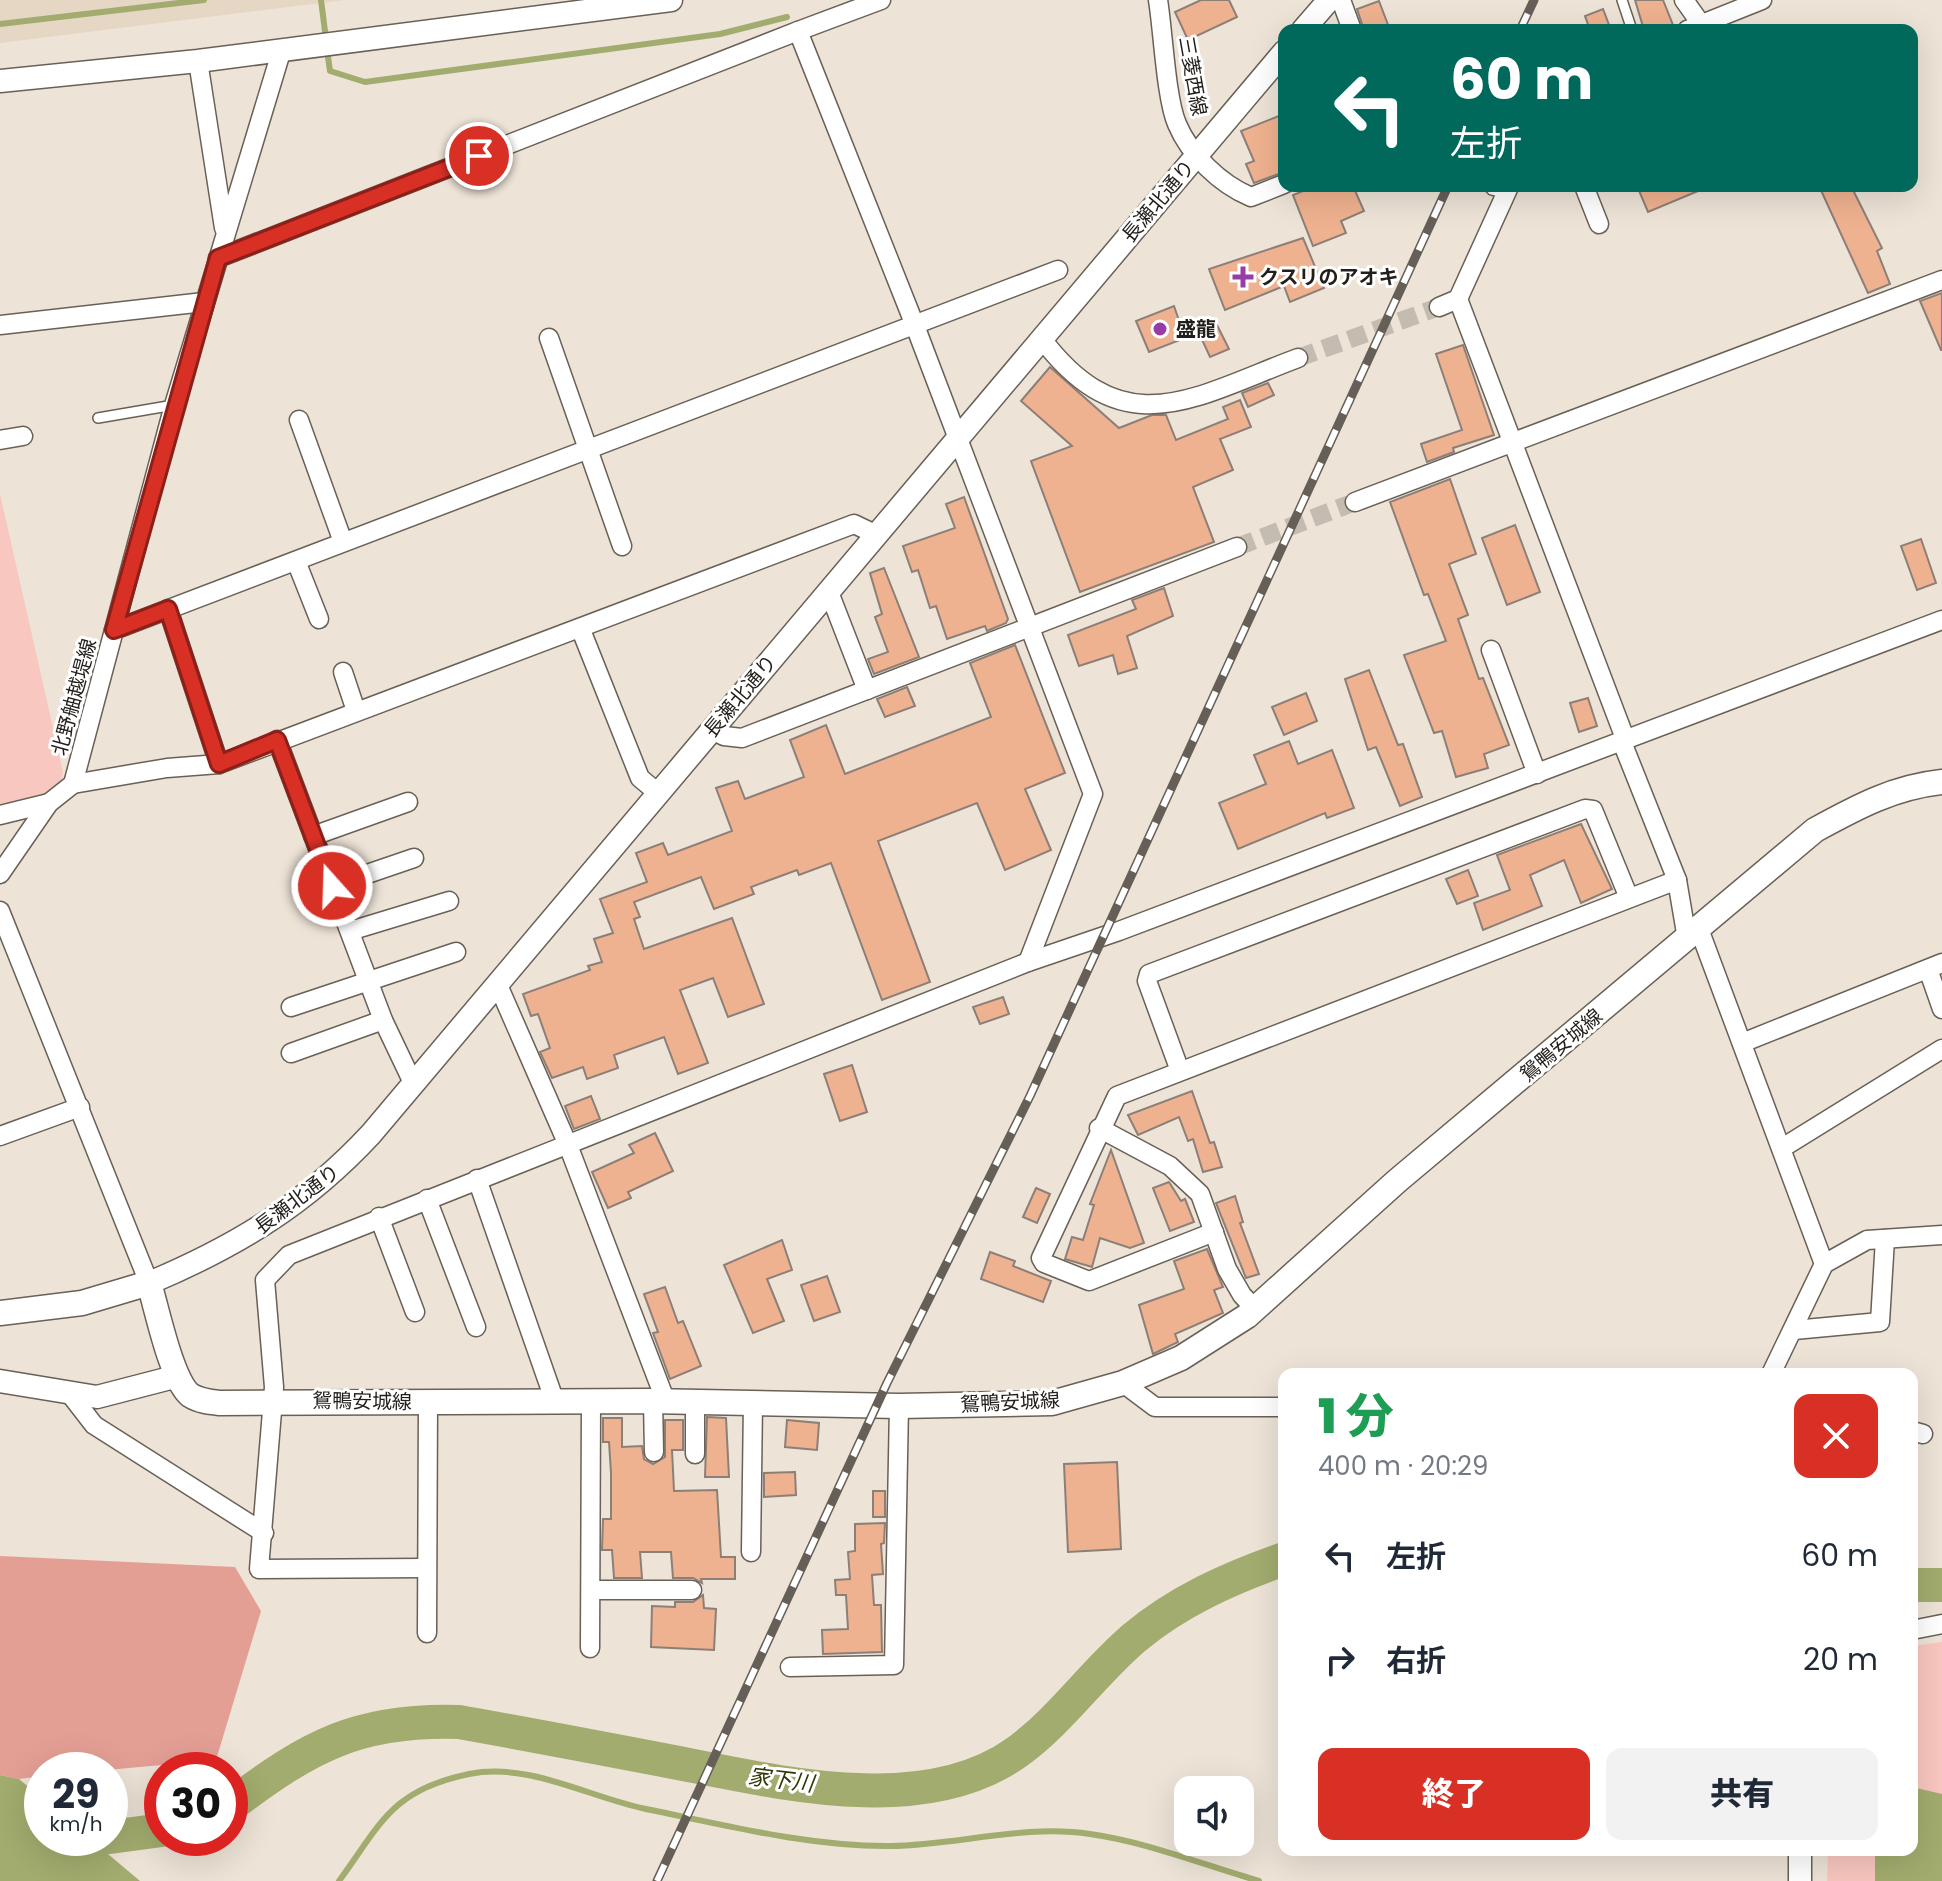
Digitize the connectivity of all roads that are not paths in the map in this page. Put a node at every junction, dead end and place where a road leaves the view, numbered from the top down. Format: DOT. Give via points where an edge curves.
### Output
graph roads {
  1 [pos="671,0"];
  2 [pos="881,0"];
  3 [pos="1158,0"];
  4 [pos="1329,0"];
  5 [pos="1341,0"];
  6 [pos="1622,0"];
  7 [pos="1684,0"];
  8 [pos="1762,0"];
  9 [pos="1742,3"];
  10 [pos="1308,24"];
  11 [pos="1350,24"];
  12 [pos="1630,24"];
  13 [pos="1693,24"];
  14 [pos="1700,24"];
  15 [pos="798,31"];
  16 [pos="282,49"];
  17 [pos="1278,59"];
  18 [pos="198,61"];
  19 [pos="0,81"];
  20 [pos="1195,155"];
  21 [pos="1278,186"];
  22 [pos="1502,192"];
  23 [pos="1586,192"];
  24 [pos="1599,224"];
  25 [pos="225,233"];
  26 [pos="218,258"];
  27 [pos="1058,270"];
  28 [pos="1942,280"];
  29 [pos="1458,299"];
  30 [pos="204,302"];
  31 [pos="1439,307"];
  32 [pos="914,323"];
  33 [pos="0,325"];
  34 [pos="549,338"];
  35 [pos="1042,339"];
  36 [pos="1298,358"];
  37 [pos="174,405"];
  38 [pos="98,418"];
  39 [pos="299,420"];
  40 [pos="23,436"];
  41 [pos="0,440"];
  42 [pos="1512,441"];
  43 [pos="957,442"];
  44 [pos="586,448"];
  45 [pos="1355,502"];
  46 [pos="877,535"];
  47 [pos="343,542"];
  48 [pos="622,546"];
  49 [pos="1237,547"];
  50 [pos="296,561"];
  51 [pos="829,592"];
  52 [pos="168,609"];
  53 [pos="319,619"];
  54 [pos="1942,620"];
  55 [pos="1031,627"];
  56 [pos="114,630"];
  57 [pos="581,630"];
  58 [pos="1491,650"];
  59 [pos="343,672"];
  60 [pos="867,690"];
  61 [pos="356,711"];
  62 [pos="712,730"];
  63 [pos="277,740"];
  64 [pos="1624,742"];
  65 [pos="219,764"];
  66 [pos="1537,774"];
  67 [pos="1942,782"];
  68 [pos="73,784"];
  69 [pos="658,793"];
  70 [pos="408,802"];
  71 [pos="49,803"];
  72 [pos="0,815"];
  73 [pos="313,836"];
  74 [pos="414,858"];
  75 [pos="0,874"];
  76 [pos="1677,880"];
  77 [pos="332,886"];
  78 [pos="1629,898"];
  79 [pos="449,901"];
  80 [pos="0,911"];
  81 [pos="350,931"];
  82 [pos="1693,934"];
  83 [pos="456,952"];
  84 [pos="1028,962"];
  85 [pos="1935,966"];
  86 [pos="369,980"];
  87 [pos="498,985"];
  88 [pos="291,1007"];
  89 [pos="1942,1009"];
  90 [pos="383,1020"];
  91 [pos="1742,1043"];
  92 [pos="1942,1049"];
  93 [pos="291,1053"];
  94 [pos="1180,1071"];
  95 [pos="414,1085"];
  96 [pos="80,1107"];
  97 [pos="1099,1128"];
  98 [pos="0,1136"];
  99 [pos="568,1145"];
  100 [pos="1782,1148"];
  101 [pos="477,1179"];
  102 [pos="427,1199"];
  103 [pos="379,1217"];
  104 [pos="1214,1232"];
  105 [pos="1942,1235"];
  106 [pos="1885,1239"];
  107 [pos="1824,1264"];
  108 [pos="149,1283"];
  109 [pos="1255,1309"];
  110 [pos="415,1312"];
  111 [pos="0,1313"];
  112 [pos="476,1327"];
  113 [pos="1794,1330"];
  114 [pos="1774,1368"];
  115 [pos="178,1376"];
  116 [pos="0,1381"];
  117 [pos="1123,1383"];
  118 [pos="70,1394"];
  119 [pos="272,1400"];
  120 [pos="428,1402"];
  121 [pos="555,1402"];
  122 [pos="591,1402"];
  123 [pos="659,1402"];
  124 [pos="695,1402"];
  125 [pos="753,1402"];
  126 [pos="899,1406"];
  127 [pos="1278,1407"];
  128 [pos="654,1452"];
  129 [pos="695,1454"];
  130 [pos="264,1533"];
  131 [pos="751,1552"];
  132 [pos="426,1568"];
  133 [pos="592,1590"];
  134 [pos="692,1590"];
  135 [pos="1942,1624"];
  136 [pos="1918,1629"];
  137 [pos="427,1633"];
  138 [pos="590,1648"];
  139 [pos="790,1667"];
  140 [pos="1800,1856"];
  141 [pos="1800,1881"];
  1 -- 16 [label="street"];
  2 -- 15 [label="street"];
  3 -- 20 [label="street, 三菱西線" via="1176,123"];
  4 -- 10 [label="street"];
  5 -- 11 [label="street"];
  6 -- 12 [label="lane"];
  7 -- 13 [label="street"];
  8 -- 9 [label="street"];
  9 -- 14 [label="street"];
  15 -- 26 [label="street"];
  15 -- 32 [label="street"];
  16 -- 18 [label="street"];
  16 -- 25 [label="street, 北野舳越堤線"];
  17 -- 20 [label="street, 長瀬北通り"];
  18 -- 19 [label="street"];
  18 -- 25 [label="street"];
  20 -- 21 [label="street" via="1251,197"];
  20 -- 35 [label="street, 長瀬北通り"];
  22 -- 29 [label="street"];
  23 -- 24 [label="street"];
  25 -- 26 [label="street, 北野舳越堤線"];
  26 -- 30 [label="street, 北野舳越堤線"];
  27 -- 32 [label="street"];
  28 -- 42 [label="street"];
  29 -- 31 [label="street"];
  29 -- 42 [label="street"];
  30 -- 33 [label="street"];
  30 -- 37 [label="street, 北野舳越堤線"];
  32 -- 43 [label="street"];
  32 -- 44 [label="street"];
  34 -- 44 [label="street"];
  35 -- 36 [label="street" via="1069,369 1107,397 1137,407 1184,402"];
  35 -- 43 [label="street, 長瀬北通り"];
  37 -- 38 [label="lane"];
  37 -- 56 [label="street, 北野舳越堤線"];
  39 -- 47 [label="street"];
  40 -- 41 [label="street"];
  42 -- 45 [label="street"];
  42 -- 64 [label="street"];
  43 -- 46 [label="street, 長瀬北通り"];
  43 -- 55 [label="street"];
  44 -- 47 [label="street"];
  44 -- 48 [label="street"];
  46 -- 51 [label="street, 長瀬北通り"];
  46 -- 57 [label="street" via="854,524"];
  47 -- 50 [label="street"];
  49 -- 55 [label="street"];
  50 -- 52 [label="street"];
  50 -- 53 [label="street"];
  51 -- 60 [label="street"];
  51 -- 62 [label="street, 長瀬北通り"];
  52 -- 56 [label="street"];
  52 -- 65 [label="street"];
  54 -- 64 [label="street"];
  55 -- 60 [label="street"];
  55 -- 84 [label="street" via="1093,794"];
  56 -- 68 [label="street, 北野舳越堤線"];
  57 -- 61 [label="street"];
  57 -- 69 [label="street" via="640,778"];
  58 -- 66 [label="street"];
  59 -- 61 [label="street"];
  60 -- 62 [label="street" via="742,738"];
  61 -- 63 [label="street"];
  62 -- 69 [label="street, 長瀬北通り"];
  63 -- 65 [label="street"];
  63 -- 73 [label="street"];
  64 -- 66 [label="street"];
  64 -- 76 [label="street"];
  65 -- 68 [label="street"];
  66 -- 84 [label="street"];
  67 -- 82 [label="main road, 鴛鴨安城線" via="1868,800 1815,830"];
  68 -- 71 [label="street, 北野舳越堤線"];
  69 -- 87 [label="street, 長瀬北通り"];
  70 -- 73 [label="street"];
  71 -- 72 [label="street"];
  71 -- 75 [label="street, 北野舳越堤線"];
  73 -- 77 [label="street"];
  74 -- 77 [label="street"];
  76 -- 78 [label="street"];
  76 -- 82 [label="street"];
  77 -- 81 [label="street"];
  78 -- 94 [label="street"];
  78 -- 94 [label="street" via="1593,810 1585,809 1149,974 1147,981"];
  79 -- 81 [label="street"];
  80 -- 96 [label="street"];
  81 -- 86 [label="street"];
  82 -- 91 [label="street"];
  82 -- 109 [label="main road, 鴛鴨安城線" via="1397,1181"];
  83 -- 86 [label="street"];
  84 -- 99 [label="street"];
  85 -- 89 [label="street"];
  85 -- 91 [label="street"];
  86 -- 88 [label="street"];
  86 -- 90 [label="street"];
  87 -- 95 [label="street, 長瀬北通り"];
  87 -- 99 [label="street"];
  90 -- 93 [label="street"];
  90 -- 95 [label="street"];
  91 -- 100 [label="street"];
  92 -- 100 [label="street"];
  94 -- 97 [label="street" via="1117,1096"];
  95 -- 108 [label="street, 長瀬北通り" via="333,1175 288,1210"];
  96 -- 98 [label="street"];
  96 -- 108 [label="street"];
  97 -- 104 [label="street" via="1170,1166 1200,1194"];
  97 -- 104 [label="street" via="1044,1250 1044,1263 1089,1281"];
  99 -- 101 [label="street"];
  99 -- 123 [label="street"];
  100 -- 107 [label="street"];
  101 -- 102 [label="street"];
  101 -- 121 [label="street"];
  102 -- 103 [label="street"];
  102 -- 112 [label="street"];
  103 -- 110 [label="street"];
  103 -- 119 [label="street" via="289,1255 265,1280"];
  104 -- 109 [label="street" via="1227,1269"];
  105 -- 106 [label="street"];
  106 -- 107 [label="street" via="1867,1240"];
  106 -- 113 [label="street" via="1880,1322"];
  107 -- 113 [label="street"];
  108 -- 111 [label="main road" via="82,1303"];
  108 -- 115 [label="main road"];
  109 -- 117 [label="main road, 鴛鴨安城線" via="1181,1358"];
  113 -- 114 [label="street"];
  115 -- 118 [label="street" via="97,1397"];
  115 -- 119 [label="main road, 鴛鴨安城線" via="187,1392 205,1401"];
  116 -- 118 [label="street"];
  117 -- 126 [label="main road, 鴛鴨安城線" via="1052,1403"];
  117 -- 127 [label="street" via="1155,1407"];
  118 -- 130 [label="street" via="94,1425"];
  119 -- 120 [label="main road, 鴛鴨安城線"];
  119 -- 130 [label="street"];
  120 -- 121 [label="main road, 鴛鴨安城線"];
  120 -- 132 [label="street"];
  121 -- 122 [label="main road, 鴛鴨安城線"];
  122 -- 123 [label="main road, 鴛鴨安城線"];
  122 -- 133 [label="street"];
  123 -- 124 [label="main road, 鴛鴨安城線"];
  123 -- 128 [label="street"];
  124 -- 125 [label="main road, 鴛鴨安城線"];
  124 -- 129 [label="street"];
  125 -- 126 [label="main road, 鴛鴨安城線"];
  125 -- 131 [label="street"];
  126 -- 139 [label="street" via="894,1665"];
  130 -- 132 [label="street" via="259,1569"];
  132 -- 137 [label="street"];
  133 -- 134 [label="street"];
  133 -- 138 [label="street"];
  135 -- 136 [label="street"];
  140 -- 141 [label="street"];
}
